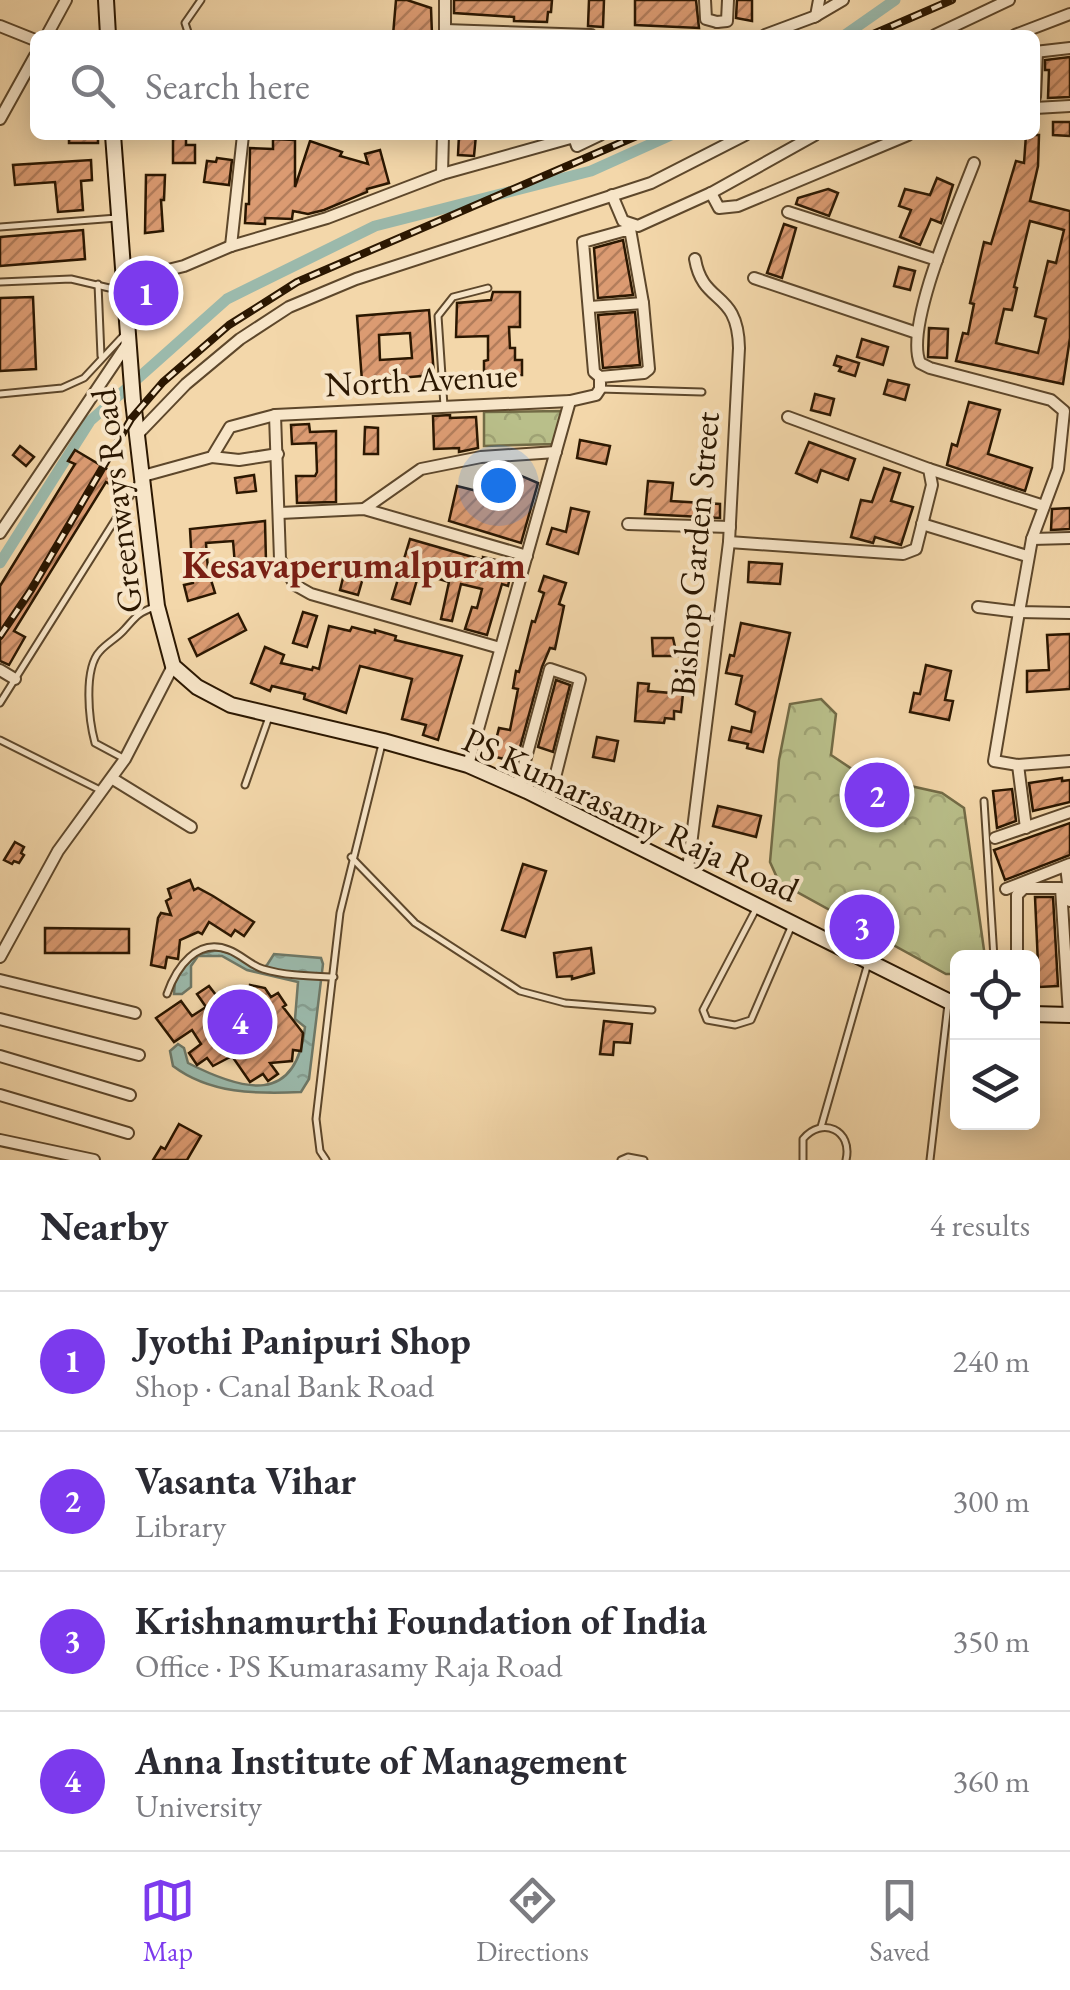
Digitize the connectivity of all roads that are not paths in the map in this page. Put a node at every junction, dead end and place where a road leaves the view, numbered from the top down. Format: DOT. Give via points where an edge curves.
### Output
graph roads {
  1 [pos="66,0"];
  2 [pos="106,0"];
  3 [pos="202,0"];
  4 [pos="445,0"];
  5 [pos="705,0"];
  6 [pos="728,0"];
  7 [pos="819,0"];
  8 [pos="843,0"];
  9 [pos="1009,0"];
  10 [pos="1070,14"];
  11 [pos="816,16"];
  12 [pos="716,22"];
  13 [pos="0,26"];
  14 [pos="50,30"];
  15 [pos="108,30"];
  16 [pos="187,30"];
  17 [pos="444,30"];
  18 [pos="717,30"];
  19 [pos="778,30"];
  20 [pos="794,30"];
  21 [pos="948,30"];
  22 [pos="1028,30"];
  23 [pos="30,38"];
  24 [pos="1070,48"];
  25 [pos="1040,52"];
  26 [pos="30,65"];
  27 [pos="1070,106"];
  28 [pos="1040,108"];
  29 [pos="0,118"];
  30 [pos="113,140"];
  31 [pos="242,140"];
  32 [pos="443,140"];
  33 [pos="563,140"];
  34 [pos="735,140"];
  35 [pos="807,140"];
  36 [pos="881,140"];
  37 [pos="974,163"];
  38 [pos="442,174"];
  39 [pos="710,193"];
  40 [pos="612,196"];
  41 [pos="788,212"];
  42 [pos="118,218"];
  43 [pos="0,228"];
  44 [pos="231,246"];
  45 [pos="695,259"];
  46 [pos="937,260"];
  47 [pos="754,278"];
  48 [pos="0,282"];
  49 [pos="98,284"];
  50 [pos="124,286"];
  51 [pos="488,288"];
  52 [pos="643,302"];
  53 [pos="590,307"];
  54 [pos="917,332"];
  55 [pos="129,336"];
  56 [pos="101,356"];
  57 [pos="600,383"];
  58 [pos="702,392"];
  59 [pos="0,394"];
  60 [pos="570,401"];
  61 [pos="444,406"];
  62 [pos="275,414"];
  63 [pos="788,417"];
  64 [pos="137,435"];
  65 [pos="556,452"];
  66 [pos="278,454"];
  67 [pos="212,457"];
  68 [pos="929,469"];
  69 [pos="1064,469"];
  70 [pos="143,476"];
  71 [pos="1044,506"];
  72 [pos="364,510"];
  73 [pos="280,513"];
  74 [pos="628,524"];
  75 [pos="922,524"];
  76 [pos="730,528"];
  77 [pos="0,534"];
  78 [pos="1032,538"];
  79 [pos="1070,538"];
  80 [pos="729,542"];
  81 [pos="526,556"];
  82 [pos="1027,556"];
  83 [pos="157,606"];
  84 [pos="978,608"];
  85 [pos="1019,612"];
  86 [pos="1070,613"];
  87 [pos="500,648"];
  88 [pos="173,666"];
  89 [pos="0,670"];
  90 [pos="15,679"];
  91 [pos="0,703"];
  92 [pos="270,714"];
  93 [pos="0,740"];
  94 [pos="383,741"];
  95 [pos="125,759"];
  96 [pos="1070,761"];
  97 [pos="468,765"];
  98 [pos="1018,766"];
  99 [pos="113,779"];
  100 [pos="244,785"];
  101 [pos="518,787"];
  102 [pos="102,791"];
  103 [pos="549,801"];
  104 [pos="984,801"];
  105 [pos="1070,812"];
  106 [pos="191,826"];
  107 [pos="1026,828"];
  108 [pos="995,838"];
  109 [pos="352,857"];
  110 [pos="1068,865"];
  111 [pos="688,870"];
  112 [pos="1006,889"];
  113 [pos="1070,901"];
  114 [pos="758,904"];
  115 [pos="793,922"];
  116 [pos="993,950"];
  117 [pos="1018,950"];
  118 [pos="0,956"];
  119 [pos="869,960"];
  120 [pos="334,978"];
  121 [pos="0,980"];
  122 [pos="167,994"];
  123 [pos="950,1000"];
  124 [pos="652,1010"];
  125 [pos="135,1012"];
  126 [pos="1040,1014"];
  127 [pos="1070,1016"];
  128 [pos="0,1018"];
  129 [pos="950,1023"];
  130 [pos="139,1054"];
  131 [pos="0,1056"];
  132 [pos="0,1095"];
  133 [pos="130,1096"];
  134 [pos="822,1126"];
  135 [pos="128,1133"];
  136 [pos="0,1140"];
  137 [pos="94,1160"];
  138 [pos="326,1160"];
  139 [pos="621,1160"];
  140 [pos="644,1160"];
  141 [pos="803,1160"];
  142 [pos="846,1160"];
  143 [pos="930,1160"];
  1 -- 14 [label="street"];
  2 -- 15 [label="street"];
  3 -- 16 [label="lane" via="185,23"];
  4 -- 17 [label="street"];
  5 -- 12 [label="street" via="706,19"];
  6 -- 12 [label="street" via="728,21"];
  7 -- 11 [label="street"];
  8 -- 11 [label="street"];
  9 -- 21 [label="street"];
  10 -- 22 [label="street"];
  11 -- 19 [label="street"];
  11 -- 20 [label="street"];
  12 -- 18 [label="street"];
  13 -- 23 [label="street"];
  24 -- 25 [label="street"];
  26 -- 29 [label="street"];
  27 -- 28 [label="street"];
  30 -- 42 [label="street, Greenways Road"];
  31 -- 44 [label="street"];
  32 -- 38 [label="street"];
  33 -- 38 [label="street"];
  34 -- 40 [label="street"];
  35 -- 39 [label="street"];
  36 -- 39 [label="street" via="738,206 720,208"];
  37 -- 46 [label="street"];
  38 -- 44 [label="street"];
  39 -- 40 [label="street" via="638,226 623,221"];
  40 -- 64 [label="street" via="289,307 199,373"];
  41 -- 46 [label="street"];
  42 -- 43 [label="lane"];
  42 -- 50 [label="street, Greenways Road"];
  44 -- 50 [label="street"];
  45 -- 76 [label="street, Bishop Garden Street" via="704,287 730,306 738,325"];
  46 -- 54 [label="street"];
  47 -- 54 [label="street"];
  48 -- 49 [label="lane"];
  49 -- 50 [label="lane"];
  49 -- 56 [label="lane"];
  50 -- 55 [label="street, Greenways Road"];
  51 -- 61 [label="lane" via="454,297 438,316"];
  52 -- 53 [label="street"];
  52 -- 53 [label="street" via="630,229 583,242"];
  52 -- 57 [label="street, North Avenue" via="648,372"];
  53 -- 57 [label="street"];
  54 -- 69 [label="street" via="920,363 1061,406"];
  55 -- 56 [label="lane"];
  55 -- 64 [label="street, Greenways Road"];
  55 -- 77 [label="street"];
  56 -- 59 [label="lane" via="84,378 62,388"];
  57 -- 58 [label="lane"];
  57 -- 60 [label="street, North Avenue" via="596,395"];
  60 -- 61 [label="street, North Avenue"];
  60 -- 65 [label="street"];
  61 -- 62 [label="street, North Avenue"];
  62 -- 66 [label="street"];
  62 -- 67 [label="street, North Avenue" via="230,428"];
  63 -- 68 [label="street"];
  64 -- 70 [label="street, Greenways Road"];
  65 -- 72 [label="street" via="480,457 421,470"];
  65 -- 81 [label="street"];
  66 -- 67 [label="street"];
  66 -- 73 [label="street"];
  67 -- 70 [label="street"];
  68 -- 71 [label="street"];
  68 -- 75 [label="street"];
  69 -- 71 [label="street"];
  70 -- 83 [label="street, Greenways Road"];
  70 -- 90 [label="lane"];
  71 -- 78 [label="street"];
  72 -- 73 [label="street"];
  72 -- 81 [label="street"];
  73 -- 87 [label="street" via="280,559 295,585"];
  74 -- 76 [label="street"];
  75 -- 80 [label="street" via="916,549 907,554"];
  75 -- 82 [label="street"];
  76 -- 80 [label="street, Bishop Garden Street"];
  78 -- 79 [label="street"];
  78 -- 82 [label="street"];
  80 -- 111 [label="street, Bishop Garden Street"];
  81 -- 87 [label="street"];
  82 -- 85 [label="street"];
  83 -- 88 [label="street, Greenways Road"];
  83 -- 95 [label="lane" via="134,615 96,654 91,673 88,720 96,743"];
  84 -- 85 [label="street"];
  85 -- 86 [label="street"];
  85 -- 98 [label="street" via="994,761"];
  87 -- 97 [label="street"];
  88 -- 92 [label="street" via="231,705"];
  88 -- 95 [label="street"];
  89 -- 90 [label="street"];
  90 -- 91 [label="lane"];
  92 -- 94 [label="street"];
  92 -- 100 [label="lane"];
  93 -- 102 [label="lane"];
  94 -- 97 [label="street, PS Kumarasamy Raja Road"];
  94 -- 109 [label="lane"];
  95 -- 99 [label="street"];
  96 -- 98 [label="street"];
  97 -- 101 [label="street, PS Kumarasamy Raja Road"];
  98 -- 107 [label="street"];
  99 -- 102 [label="street"];
  99 -- 106 [label="street"];
  101 -- 103 [label="street, PS Kumarasamy Raja Road"];
  101 -- 103 [label="street" via="550,670 580,679"];
  102 -- 118 [label="street" via="58,852"];
  103 -- 111 [label="street, PS Kumarasamy Raja Road"];
  104 -- 116 [label="lane"];
  105 -- 107 [label="street"];
  107 -- 108 [label="street"];
  109 -- 120 [label="lane"];
  109 -- 124 [label="lane" via="416,923 520,991 565,1003"];
  110 -- 112 [label="street"];
  110 -- 113 [label="street"];
  111 -- 114 [label="street, PS Kumarasamy Raja Road"];
  114 -- 115 [label="street, PS Kumarasamy Raja Road"];
  114 -- 115 [label="lane" via="702,1010 707,1020 751,1020"];
  115 -- 119 [label="street, PS Kumarasamy Raja Road"];
  117 -- 127 [label="street" via="1016,895 1024,888 1061,888"];
  119 -- 123 [label="street, PS Kumarasamy Raja Road"];
  119 -- 134 [label="lane"];
  120 -- 122 [label="lane" via="295,976 256,967 226,949 202,950 182,963"];
  120 -- 138 [label="lane" via="316,1119"];
  121 -- 125 [label="street"];
  126 -- 127 [label="street"];
  128 -- 130 [label="street"];
  129 -- 143 [label="lane"];
  131 -- 133 [label="street"];
  132 -- 135 [label="street"];
  134 -- 141 [label="lane" via="803,1140"];
  134 -- 142 [label="lane" via="843,1135"];
  136 -- 137 [label="street"];
  139 -- 140 [label="lane"];
}
